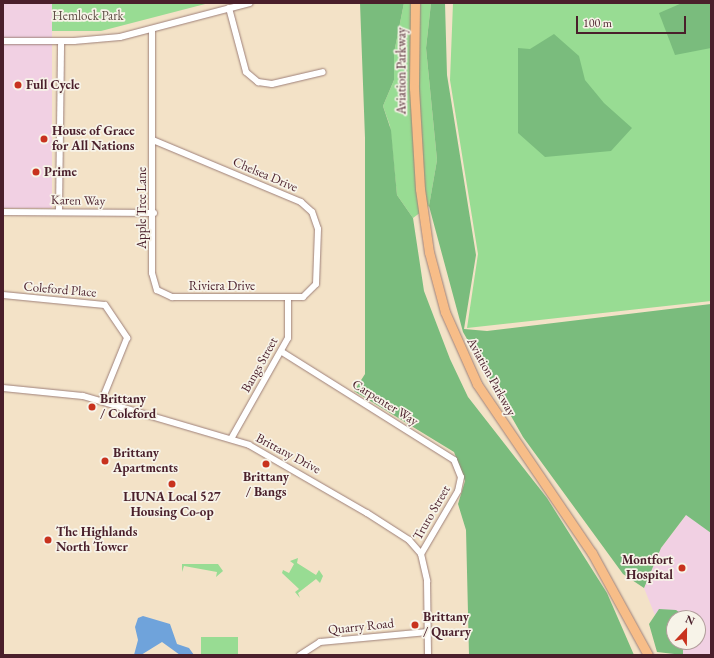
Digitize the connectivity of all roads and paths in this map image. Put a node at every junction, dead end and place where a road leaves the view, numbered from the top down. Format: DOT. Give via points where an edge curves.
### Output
graph roads {
  1 [pos="250,3"];
  2 [pos="415,3"];
  3 [pos="229,8"];
  4 [pos="152,29"];
  5 [pos="3,41"];
  6 [pos="61,41"];
  7 [pos="323,72"];
  8 [pos="153,140"];
  9 [pos="3,212"];
  10 [pos="59,212"];
  11 [pos="154,213"];
  12 [pos="157,290"];
  13 [pos="3,295"];
  14 [pos="288,297"];
  15 [pos="282,352"];
  16 [pos="3,388"];
  17 [pos="102,400"];
  18 [pos="231,439"];
  19 [pos="460,483"];
  20 [pos="421,554"];
  21 [pos="428,632"];
  22 [pos="300,655"];
  23 [pos="428,655"];
  24 [pos="648,655"];
  1 -- 3 [label="street"];
  2 -- 24 [label="main road, Aviation Parkway" via="414,113 421,197 429,252 446,316 469,370 491,408 595,558"];
  3 -- 4 [label="street"];
  3 -- 7 [label="street" via="246,72 258,82 272,84"];
  4 -- 6 [label="street" via="120,37"];
  4 -- 8 [label="street, Apple Tree Lane"];
  5 -- 6 [label="street"];
  6 -- 10 [label="street"];
  8 -- 11 [label="street, Apple Tree Lane"];
  8 -- 14 [label="street, Chelsea Drive" via="301,202 312,212 318,229 316,284 304,297"];
  9 -- 10 [label="street, Karen Way"];
  10 -- 11 [label="street, Karen Way"];
  11 -- 12 [label="street, Apple Tree Lane" via="152,273"];
  12 -- 14 [label="street, Riviera Drive" via="172,297"];
  13 -- 17 [label="street, Coleford Place" via="105,305 127,338"];
  14 -- 15 [label="street, Bangs Street" via="288,338"];
  15 -- 18 [label="street, Bangs Street"];
  15 -- 19 [label="street, Carpenter Way" via="448,455 459,468"];
  16 -- 17 [label="street, Brittany Drive" via="59,391"];
  17 -- 18 [label="street, Brittany Drive"];
  18 -- 20 [label="street, Brittany Drive" via="274,457 331,490 409,540"];
  19 -- 20 [label="street, Truro Street"];
  20 -- 21 [label="street, Brittany Drive" via="427,581"];
  21 -- 22 [label="street, Quarry Road" via="320,642"];
  21 -- 23 [label="street, Brittany Drive"];
}
